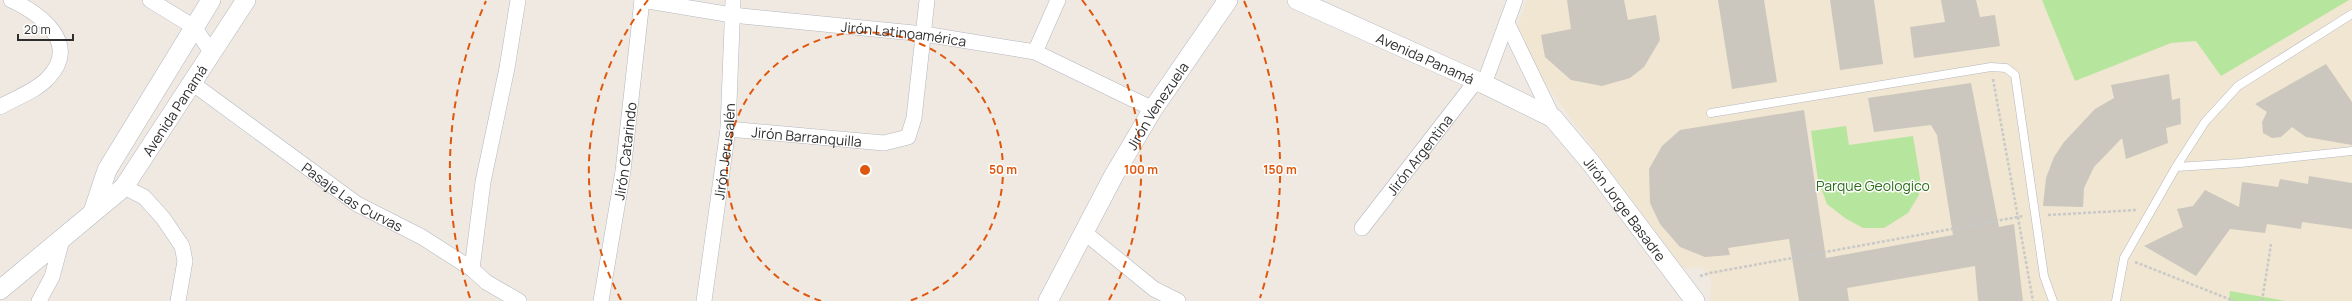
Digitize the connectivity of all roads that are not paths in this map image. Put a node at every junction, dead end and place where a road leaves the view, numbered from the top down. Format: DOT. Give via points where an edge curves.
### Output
graph roads {
  1 [pos="11,0"];
  2 [pos="150,0"];
  3 [pos="211,0"];
  4 [pos="246,0"];
  5 [pos="518,0"];
  6 [pos="642,0"];
  7 [pos="927,0"];
  8 [pos="1058,0"];
  9 [pos="1228,0"];
  10 [pos="1297,0"];
  11 [pos="1514,0"];
  12 [pos="732,7"];
  13 [pos="2352,14"];
  14 [pos="1507,23"];
  15 [pos="194,27"];
  16 [pos="924,34"];
  17 [pos="1035,52"];
  18 [pos="212,53"];
  19 [pos="192,83"];
  20 [pos="1480,83"];
  21 [pos="0,107"];
  22 [pos="1153,109"];
  23 [pos="1711,113"];
  24 [pos="1553,118"];
  25 [pos="728,129"];
  26 [pos="2352,151"];
  27 [pos="2176,167"];
  28 [pos="124,187"];
  29 [pos="93,212"];
  30 [pos="1362,228"];
  31 [pos="1084,232"];
  32 [pos="62,236"];
  33 [pos="472,268"];
  34 [pos="0,290"];
  35 [pos="39,301"];
  36 [pos="178,301"];
  37 [pos="519,301"];
  38 [pos="601,301"];
  39 [pos="704,301"];
  40 [pos="1048,301"];
  41 [pos="1178,301"];
  42 [pos="1695,301"];
  43 [pos="2053,301"];
  44 [pos="2116,301"];
  1 -- 21 [label="street" via="32,10 47,22 60,48 58,64 47,79"];
  2 -- 15 [label="street"];
  3 -- 15 [label="street, Avenida Panamá"];
  4 -- 18 [label="street, Avenida Panamá"];
  5 -- 33 [label="street" via="507,68 483,182"];
  6 -- 12 [label="street, Jirón Latinoamérica"];
  6 -- 38 [label="street, Jirón Catarindo" via="623,171"];
  7 -- 16 [label="street"];
  8 -- 17 [label="street"];
  9 -- 22 [label="street, Jirón Venezuela"];
  10 -- 20 [label="street, Avenida Panamá"];
  11 -- 14 [label="street"];
  12 -- 16 [label="street, Jirón Latinoamérica"];
  12 -- 25 [label="street, Jirón Jerusalén"];
  13 -- 27 [label="lane" via="2238,86 2205,122"];
  14 -- 20 [label="street"];
  14 -- 24 [label="street"];
  15 -- 18 [label="street"];
  15 -- 29 [label="street, Avenida Panamá" via="107,170"];
  16 -- 17 [label="street, Jirón Latinoamérica"];
  16 -- 25 [label="street, Jirón Barranquilla" via="912,128 908,137 884,143"];
  17 -- 22 [label="street, Jirón Latinoamérica"];
  18 -- 19 [label="street, Avenida Panamá"];
  19 -- 28 [label="street, Avenida Panamá"];
  19 -- 33 [label="street, Pasaje Las Curvas" via="357,204 422,237"];
  20 -- 24 [label="street, Avenida Panamá"];
  20 -- 30 [label="street, Jirón Argentina"];
  22 -- 31 [label="street, Jirón Venezuela"];
  23 -- 43 [label="lane" via="1991,67 2006,68 2015,75 2044,276"];
  24 -- 42 [label="street, Jirón Jorge Basadre" via="1591,163"];
  25 -- 39 [label="street, Jirón Jerusalén"];
  26 -- 27 [label="lane"];
  27 -- 44 [label="lane" via="2124,258"];
  28 -- 29 [label="street, Avenida Panamá"];
  28 -- 36 [label="street" via="144,197 163,218 182,246 185,261"];
  29 -- 32 [label="street, Avenida Panamá"];
  31 -- 40 [label="street, Jirón Venezuela"];
  31 -- 41 [label="street" via="1154,289"];
  32 -- 34 [label="street, Avenida Panamá"];
  32 -- 35 [label="street" via="52,276"];
  33 -- 37 [label="street, Pasaje Las Curvas" via="486,282"];
}
